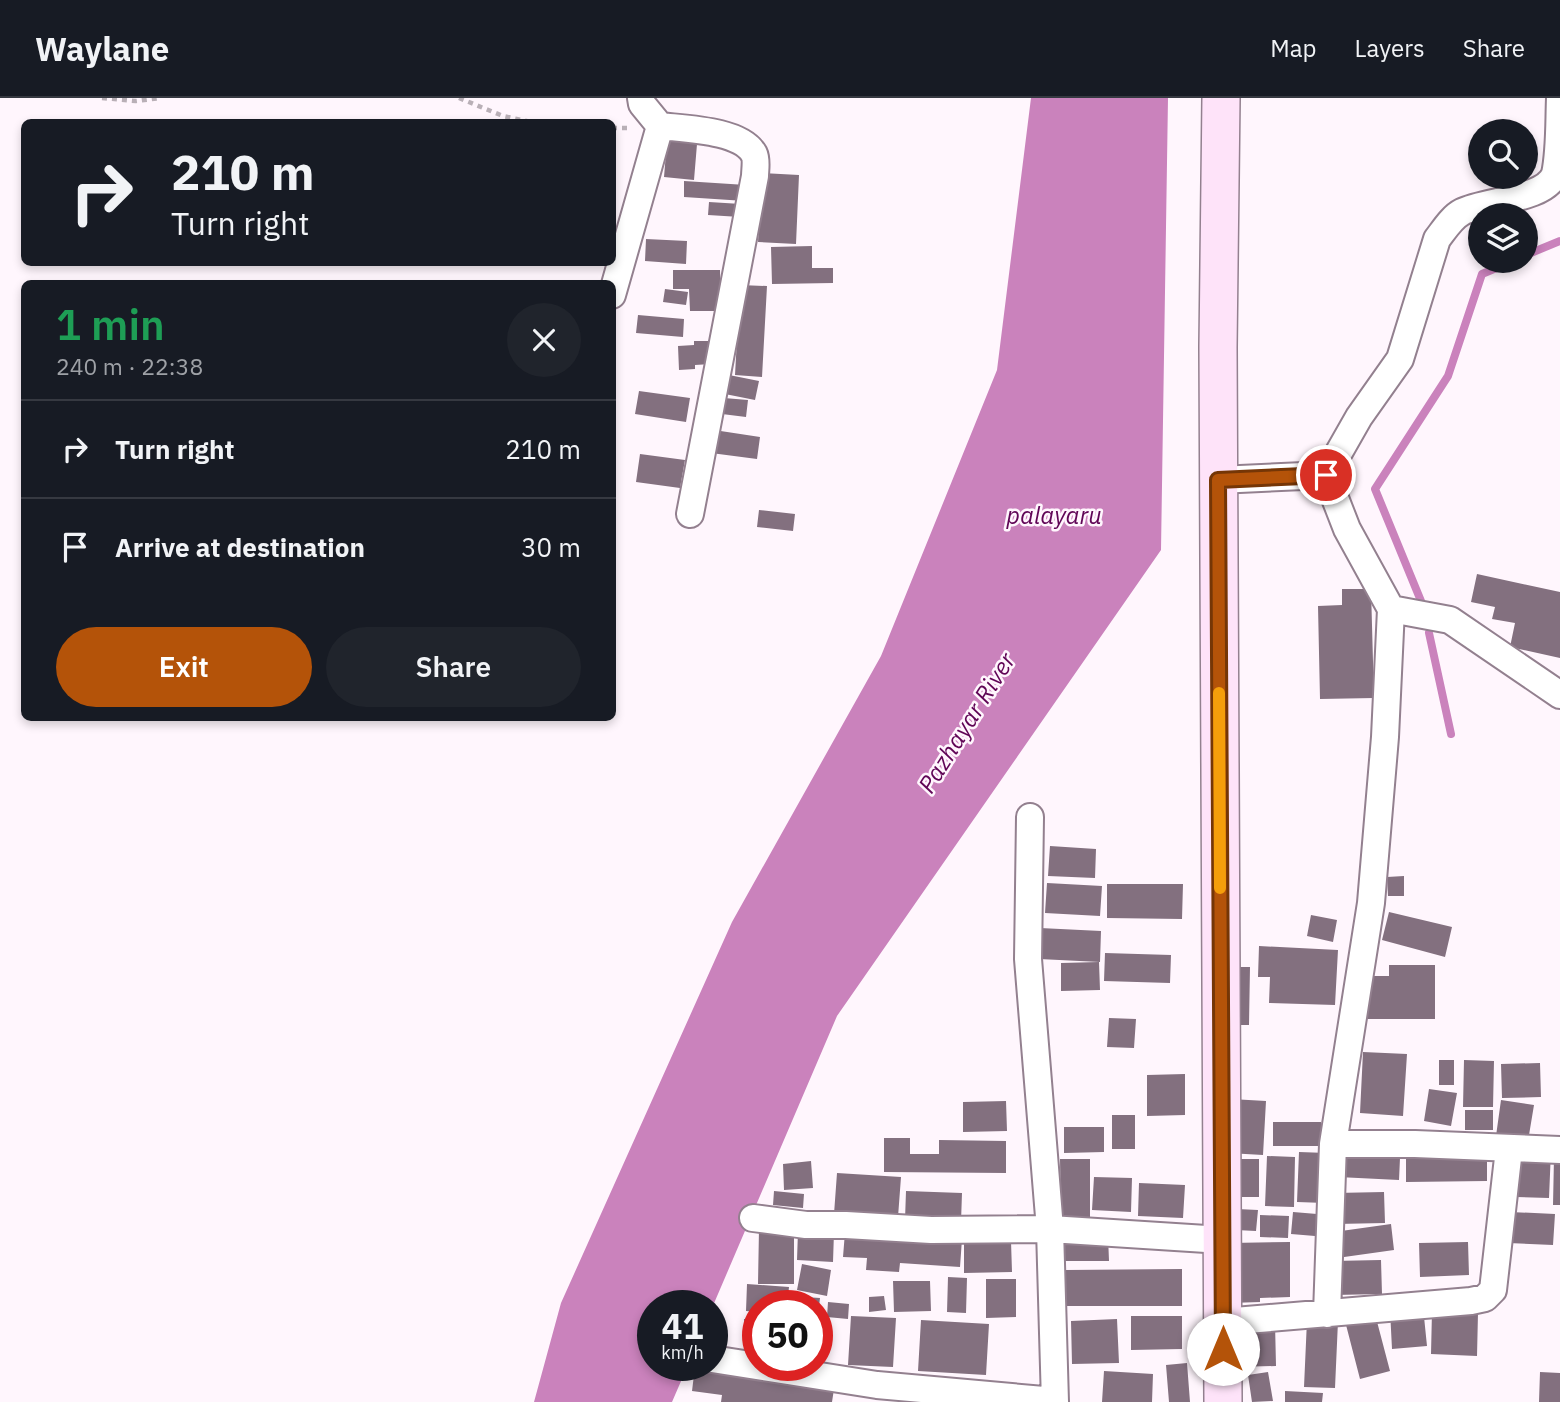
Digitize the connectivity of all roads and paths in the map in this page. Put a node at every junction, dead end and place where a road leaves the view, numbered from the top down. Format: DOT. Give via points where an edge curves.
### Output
graph roads {
  1 [pos="102,98"];
  2 [pos="160,98"];
  3 [pos="459,98"];
  4 [pos="641,98"];
  5 [pos="1221,98"];
  6 [pos="1560,98"];
  7 [pos="517,119"];
  8 [pos="660,126"];
  9 [pos="616,281"];
  10 [pos="1326,475"];
  11 [pos="1218,480"];
  12 [pos="690,514"];
  13 [pos="1391,609"];
  14 [pos="1560,695"];
  15 [pos="1030,817"];
  16 [pos="1333,1144"];
  17 [pos="1509,1149"];
  18 [pos="1560,1150"];
  19 [pos="753,1218"];
  20 [pos="1050,1229"];
  21 [pos="1222,1240"];
  22 [pos="1328,1314"];
  23 [pos="1223,1322"];
  24 [pos="728,1362"];
  25 [pos="1055,1401"];
  26 [pos="1223,1402"];
  1 -- 2 [label="path"];
  3 -- 7 [label="path"];
  4 -- 8 [label="street"];
  5 -- 11 [label="main road"];
  6 -- 10 [label="street" via="1554,177 1541,190 1462,212 1437,239 1400,359"];
  8 -- 9 [label="street"];
  8 -- 12 [label="street" via="726,136 747,145 755,156 755,176"];
  10 -- 11 [label="street"];
  10 -- 13 [label="street" via="1347,529"];
  11 -- 21 [label="main road"];
  13 -- 14 [label="street" via="1450,620"];
  13 -- 16 [label="street" via="1371,903"];
  15 -- 20 [label="street" via="1028,958"];
  16 -- 17 [label="street"];
  16 -- 22 [label="street"];
  17 -- 18 [label="street"];
  17 -- 22 [label="street" via="1493,1290 1485,1298"];
  19 -- 20 [label="street" via="931,1230"];
  20 -- 21 [label="street"];
  20 -- 25 [label="street"];
  21 -- 23 [label="main road"];
  22 -- 23 [label="street"];
  23 -- 26 [label="main road"];
  24 -- 25 [label="street" via="877,1385"];
}
